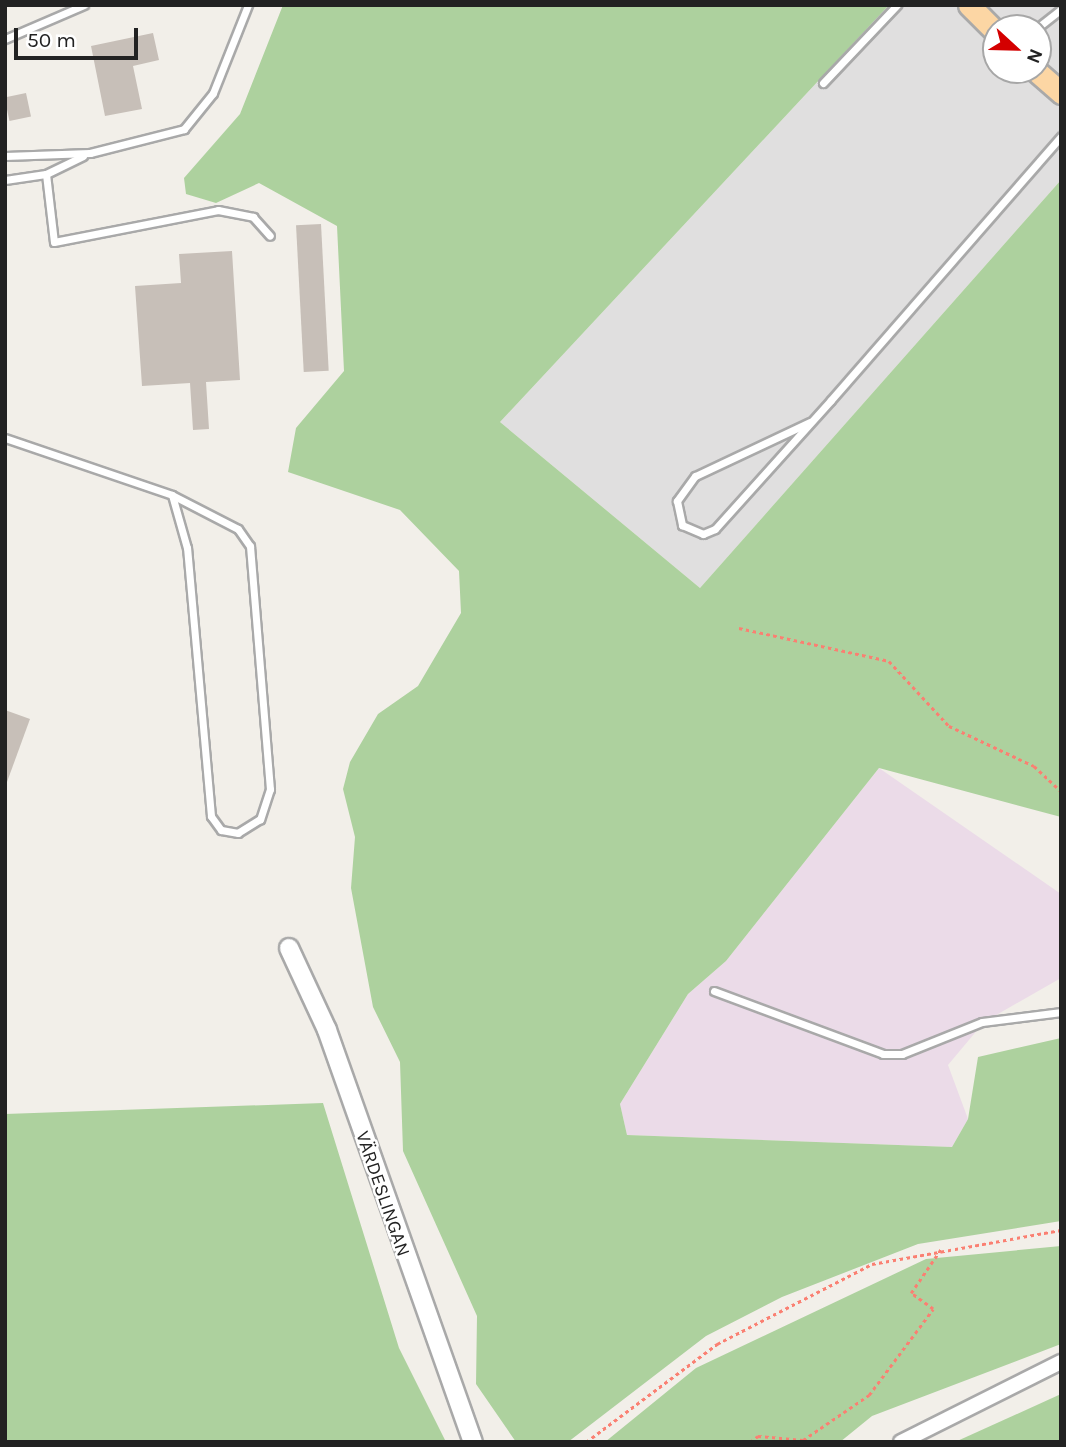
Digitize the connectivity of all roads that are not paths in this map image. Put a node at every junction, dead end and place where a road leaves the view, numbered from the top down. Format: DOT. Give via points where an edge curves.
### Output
graph roads {
  1 [pos="84,5"];
  2 [pos="248,5"];
  3 [pos="897,5"];
  4 [pos="5,39"];
  5 [pos="824,83"];
  6 [pos="1061,136"];
  7 [pos="90,153"];
  8 [pos="5,156"];
  9 [pos="46,174"];
  10 [pos="5,180"];
  11 [pos="270,236"];
  12 [pos="810,422"];
  13 [pos="5,438"];
  14 [pos="172,495"];
  15 [pos="289,948"];
  16 [pos="714,991"];
  17 [pos="1061,1012"];
  18 [pos="1061,1362"];
  19 [pos="473,1442"];
  20 [pos="901,1442"];
  1 -- 4 [label="lane"];
  2 -- 7 [label="lane" via="213,93 184,129"];
  3 -- 5 [label="lane"];
  6 -- 12 [label="lane"];
  7 -- 8 [label="lane" via="51,158"];
  7 -- 9 [label="lane"];
  9 -- 10 [label="lane"];
  9 -- 11 [label="lane" via="54,242 218,210 253,217"];
  12 -- 12 [label="lane" via="715,529 703,534 682,525 677,500 695,476"];
  13 -- 14 [label="lane"];
  14 -- 14 [label="lane" via="187,548 211,816 221,830 238,833 260,819 270,789 250,546 238,529"];
  15 -- 19 [label="street, VÄRDESLINGAN" via="327,1030"];
  16 -- 17 [label="lane" via="883,1054 902,1054 982,1022"];
  18 -- 20 [label="street"];
}
